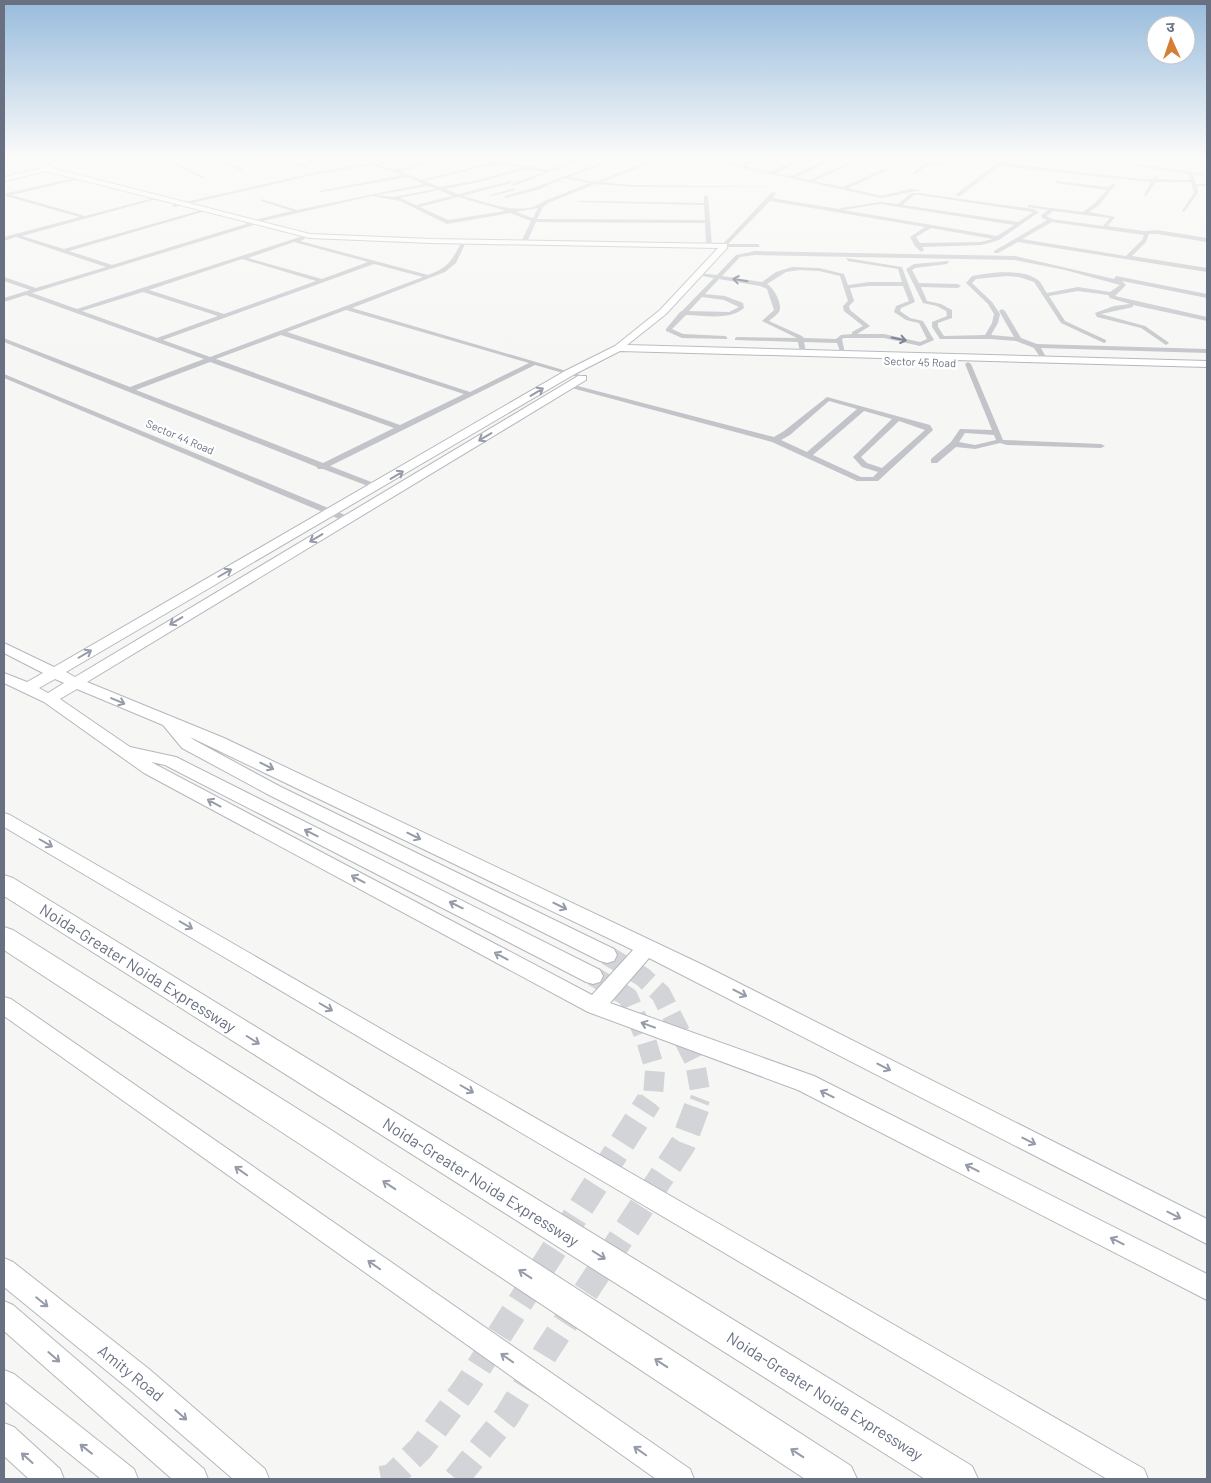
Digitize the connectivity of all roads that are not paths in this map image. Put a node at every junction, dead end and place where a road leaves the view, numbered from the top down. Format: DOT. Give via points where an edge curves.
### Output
graph roads {
  1 [pos="52,226"];
  2 [pos="151,226"];
  3 [pos="242,226"];
  4 [pos="261,226"];
  5 [pos="266,226"];
  6 [pos="531,226"];
  7 [pos="708,226"];
  8 [pos="743,226"];
  9 [pos="924,226"];
  10 [pos="939,226"];
  11 [pos="1017,226"];
  12 [pos="1041,226"];
  13 [pos="1099,226"];
  14 [pos="929,227"];
  15 [pos="1105,227"];
  16 [pos="936,228"];
  17 [pos="4,232"];
  18 [pos="1147,233"];
  19 [pos="17,236"];
  20 [pos="998,238"];
  21 [pos="4,239"];
  22 [pos="299,240"];
  23 [pos="431,240"];
  24 [pos="1018,240"];
  25 [pos="1207,240"];
  26 [pos="465,241"];
  27 [pos="524,242"];
  28 [pos="710,245"];
  29 [pos="917,245"];
  30 [pos="724,246"];
  31 [pos="922,250"];
  32 [pos="64,251"];
  33 [pos="996,252"];
  34 [pos="835,254"];
  35 [pos="967,256"];
  36 [pos="242,258"];
  37 [pos="1127,258"];
  38 [pos="374,262"];
  39 [pos="112,267"];
  40 [pos="1207,270"];
  41 [pos="700,274"];
  42 [pos="843,276"];
  43 [pos="430,277"];
  44 [pos="718,277"];
  45 [pos="4,280"];
  46 [pos="323,281"];
  47 [pos="969,283"];
  48 [pos="1139,283"];
  49 [pos="762,284"];
  50 [pos="869,284"];
  51 [pos="906,284"];
  52 [pos="1039,284"];
  53 [pos="916,285"];
  54 [pos="958,286"];
  55 [pos="847,287"];
  56 [pos="1133,288"];
  57 [pos="34,290"];
  58 [pos="144,290"];
  59 [pos="1066,290"];
  60 [pos="978,291"];
  61 [pos="1127,292"];
  62 [pos="26,293"];
  63 [pos="1112,294"];
  64 [pos="700,295"];
  65 [pos="1046,295"];
  66 [pos="1207,296"];
  67 [pos="4,300"];
  68 [pos="1142,305"];
  69 [pos="346,308"];
  70 [pos="76,311"];
  71 [pos="1002,311"];
  72 [pos="1207,312"];
  73 [pos="682,313"];
  74 [pos="225,316"];
  75 [pos="1207,319"];
  76 [pos="282,332"];
  77 [pos="850,335"];
  78 [pos="724,338"];
  79 [pos="737,338"];
  80 [pos="986,338"];
  81 [pos="4,340"];
  82 [pos="157,340"];
  83 [pos="802,340"];
  84 [pos="1019,340"];
  85 [pos="840,341"];
  86 [pos="1104,341"];
  87 [pos="976,344"];
  88 [pos="1207,344"];
  89 [pos="1163,345"];
  90 [pos="1037,346"];
  91 [pos="1064,347"];
  92 [pos="1074,347"];
  93 [pos="1207,350"];
  94 [pos="627,351"];
  95 [pos="803,352"];
  96 [pos="844,353"];
  97 [pos="1044,359"];
  98 [pos="210,360"];
  99 [pos="1078,360"];
  100 [pos="534,363"];
  101 [pos="968,364"];
  102 [pos="1207,364"];
  103 [pos="1207,371"];
  104 [pos="4,376"];
  105 [pos="570,379"];
  106 [pos="587,386"];
  107 [pos="129,390"];
  108 [pos="470,394"];
  109 [pos="864,408"];
  110 [pos="898,418"];
  111 [pos="400,428"];
  112 [pos="999,437"];
  113 [pos="775,440"];
  114 [pos="954,444"];
  115 [pos="1101,446"];
  116 [pos="808,455"];
  117 [pos="934,461"];
  118 [pos="321,466"];
  119 [pos="884,471"];
  120 [pos="376,487"];
  121 [pos="330,512"];
  122 [pos="347,519"];
  123 [pos="4,646"];
  124 [pos="53,673"];
  125 [pos="4,677"];
  126 [pos="73,682"];
  127 [pos="28,688"];
  128 [pos="48,699"];
  129 [pos="168,722"];
  130 [pos="123,750"];
  131 [pos="4,818"];
  132 [pos="4,884"];
  133 [pos="4,937"];
  134 [pos="646,948"];
  135 [pos="607,955"];
  136 [pos="593,976"];
  137 [pos="4,1005"];
  138 [pos="595,1006"];
  139 [pos="1207,1232"];
  140 [pos="4,1271"];
  141 [pos="1207,1287"];
  142 [pos="4,1314"];
  143 [pos="4,1384"];
  144 [pos="4,1437"];
  145 [pos="50,1479"];
  146 [pos="124,1479"];
  147 [pos="194,1479"];
  148 [pos="255,1479"];
  149 [pos="680,1479"];
  150 [pos="838,1479"];
  151 [pos="959,1479"];
  152 [pos="1134,1479"];
  1 -- 19 [label="street"];
  2 -- 32 [label="street"];
  3 -- 39 [label="street"];
  4 -- 22 [label="street"];
  5 -- 23 [label="street" via="310,236"];
  6 -- 27 [label="street"];
  7 -- 28 [label="street"];
  8 -- 30 [label="street"];
  9 -- 14 [label="street"];
  10 -- 16 [label="street"];
  11 -- 20 [label="street"];
  12 -- 24 [label="street"];
  13 -- 15 [label="street"];
  14 -- 16 [label="street"];
  14 -- 29 [label="street" via="912,238"];
  15 -- 18 [label="street"];
  16 -- 20 [label="street"];
  17 -- 19 [label="street"];
  18 -- 25 [label="street"];
  18 -- 37 [label="street" via="1144,241"];
  19 -- 21 [label="street"];
  19 -- 32 [label="street"];
  20 -- 29 [label="street" via="980,244"];
  22 -- 23 [label="street"];
  22 -- 36 [label="street"];
  22 -- 38 [label="street"];
  23 -- 26 [label="street"];
  24 -- 33 [label="street"];
  24 -- 37 [label="street"];
  26 -- 27 [label="street"];
  26 -- 43 [label="street" via="449,268"];
  27 -- 28 [label="street"];
  28 -- 30 [label="street"];
  29 -- 31 [label="street"];
  30 -- 31 [label="street"];
  30 -- 41 [label="street"];
  31 -- 33 [label="street"];
  32 -- 39 [label="street"];
  33 -- 48 [label="street" via="1086,268"];
  34 -- 35 [label="street"];
  34 -- 44 [label="street" via="744,254"];
  34 -- 51 [label="street" via="841,258 899,268"];
  35 -- 53 [label="street" via="961,260 910,268"];
  35 -- 63 [label="street" via="1015,258 1123,283"];
  36 -- 46 [label="street"];
  36 -- 58 [label="street"];
  37 -- 40 [label="street"];
  38 -- 43 [label="street"];
  38 -- 46 [label="street"];
  39 -- 57 [label="street"];
  41 -- 44 [label="street"];
  41 -- 94 [label="street"];
  42 -- 49 [label="street" via="806,268 779,272 771,281"];
  42 -- 50 [label="street"];
  42 -- 55 [label="street"];
  43 -- 69 [label="street"];
  49 -- 44 [label="street, one-way"];
  44 -- 64 [label="street"];
  45 -- 57 [label="street"];
  46 -- 74 [label="street"];
  47 -- 52 [label="street" via="974,277 1007,274 1028,277"];
  47 -- 54 [label="street"];
  47 -- 60 [label="street"];
  48 -- 56 [label="street"];
  48 -- 66 [label="street"];
  49 -- 83 [label="street" via="770,288 778,307 765,321"];
  50 -- 51 [label="street"];
  50 -- 55 [label="street"];
  77 -- 51 [label="street, one-way" via="884,336 917,344 931,340 921,322 897,312 898,307 912,302"];
  52 -- 59 [label="street"];
  52 -- 65 [label="street"];
  53 -- 54 [label="street"];
  53 -- 80 [label="street" via="925,302 949,310 950,316 935,322 942,338"];
  54 -- 60 [label="street"];
  55 -- 77 [label="street" via="851,301 846,306 847,311 867,326"];
  57 -- 62 [label="street"];
  58 -- 70 [label="street"];
  58 -- 74 [label="street"];
  59 -- 63 [label="street" via="1084,289"];
  59 -- 65 [label="street"];
  60 -- 80 [label="street" via="997,314"];
  61 -- 72 [label="street" via="1123,296 1126,298"];
  62 -- 67 [label="street"];
  62 -- 70 [label="street"];
  63 -- 68 [label="street" via="1119,300"];
  64 -- 73 [label="street"];
  64 -- 73 [label="street" via="725,298 742,306 729,314"];
  65 -- 86 [label="street" via="1063,322"];
  68 -- 75 [label="street"];
  68 -- 89 [label="street" via="1098,313 1106,319 1143,327"];
  69 -- 76 [label="street"];
  69 -- 100 [label="street"];
  70 -- 82 [label="street"];
  71 -- 84 [label="street"];
  73 -- 78 [label="street" via="668,328 669,331 682,336"];
  74 -- 82 [label="street"];
  76 -- 98 [label="street"];
  76 -- 108 [label="street"];
  77 -- 85 [label="street" via="839,338"];
  79 -- 83 [label="street"];
  80 -- 84 [label="street"];
  81 -- 107 [label="street"];
  82 -- 98 [label="street"];
  83 -- 85 [label="street"];
  83 -- 95 [label="street"];
  84 -- 90 [label="street"];
  85 -- 96 [label="street"];
  86 -- 89 [label="street"];
  86 -- 91 [label="street" via="1071,340 1063,342"];
  87 -- 90 [label="street"];
  88 -- 89 [label="street"];
  89 -- 92 [label="street"];
  89 -- 93 [label="street"];
  90 -- 91 [label="street"];
  90 -- 97 [label="street"];
  91 -- 92 [label="street"];
  92 -- 99 [label="street"];
  94 -- 95 [label="street, Sector 45 Road"];
  94 -- 101 [label="street, Sector 45 Road"];
  94 -- 105 [label="street"];
  94 -- 106 [label="street"];
  95 -- 96 [label="street, Sector 45 Road"];
  96 -- 97 [label="street, Sector 45 Road"];
  97 -- 99 [label="street, Sector 45 Road"];
  98 -- 107 [label="street"];
  98 -- 111 [label="street"];
  99 -- 102 [label="street, Sector 45 Road"];
  100 -- 105 [label="street"];
  100 -- 108 [label="street"];
  101 -- 103 [label="street, Sector 45 Road"];
  101 -- 112 [label="street"];
  104 -- 121 [label="street, Sector 44 Road"];
  105 -- 106 [label="street"];
  120 -- 105 [label="street, one-way"];
  105 -- 122 [label="street, one-way"];
  106 -- 113 [label="street"];
  107 -- 118 [label="street"];
  108 -- 111 [label="street"];
  109 -- 110 [label="street"];
  109 -- 113 [label="street" via="827,399"];
  109 -- 116 [label="street"];
  110 -- 119 [label="street" via="857,457 863,465"];
  110 -- 119 [label="street" via="929,430"];
  111 -- 118 [label="street"];
  112 -- 114 [label="street" via="975,447"];
  112 -- 114 [label="street" via="963,431"];
  112 -- 115 [label="street" via="1007,443"];
  113 -- 116 [label="street"];
  114 -- 117 [label="street"];
  116 -- 119 [label="street" via="860,479 875,479"];
  118 -- 120 [label="street"];
  120 -- 121 [label="street"];
  121 -- 122 [label="street, Sector 44 Road"];
  124 -- 121 [label="street, one-way"];
  122 -- 126 [label="street, one-way"];
  123 -- 124 [label="street"];
  124 -- 126 [label="street"];
  124 -- 127 [label="street"];
  125 -- 127 [label="street"];
  126 -- 128 [label="street"];
  126 -- 129 [label="street, one-way"];
  127 -- 128 [label="street"];
  128 -- 130 [label="street"];
  129 -- 134 [label="street, one-way" via="218,742"];
  129 -- 135 [label="street" via="188,744 275,791"];
  136 -- 130 [label="street, one-way" via="170,761"];
  138 -- 130 [label="street, one-way" via="150,769"];
  131 -- 152 [label="street, one-way"];
  132 -- 151 [label="highway, Noida-Greater Noida Expressway, one-way"];
  150 -- 133 [label="highway, one-way"];
  134 -- 138 [label="street"];
  134 -- 139 [label="street, one-way"];
  149 -- 137 [label="street, one-way"];
  141 -- 138 [label="street, one-way" via="806,1083"];
  140 -- 148 [label="street, Amity Road, one-way" via="139,1379"];
  142 -- 147 [label="street, one-way"];
  146 -- 143 [label="street, one-way"];
  145 -- 144 [label="street, one-way"];
}
